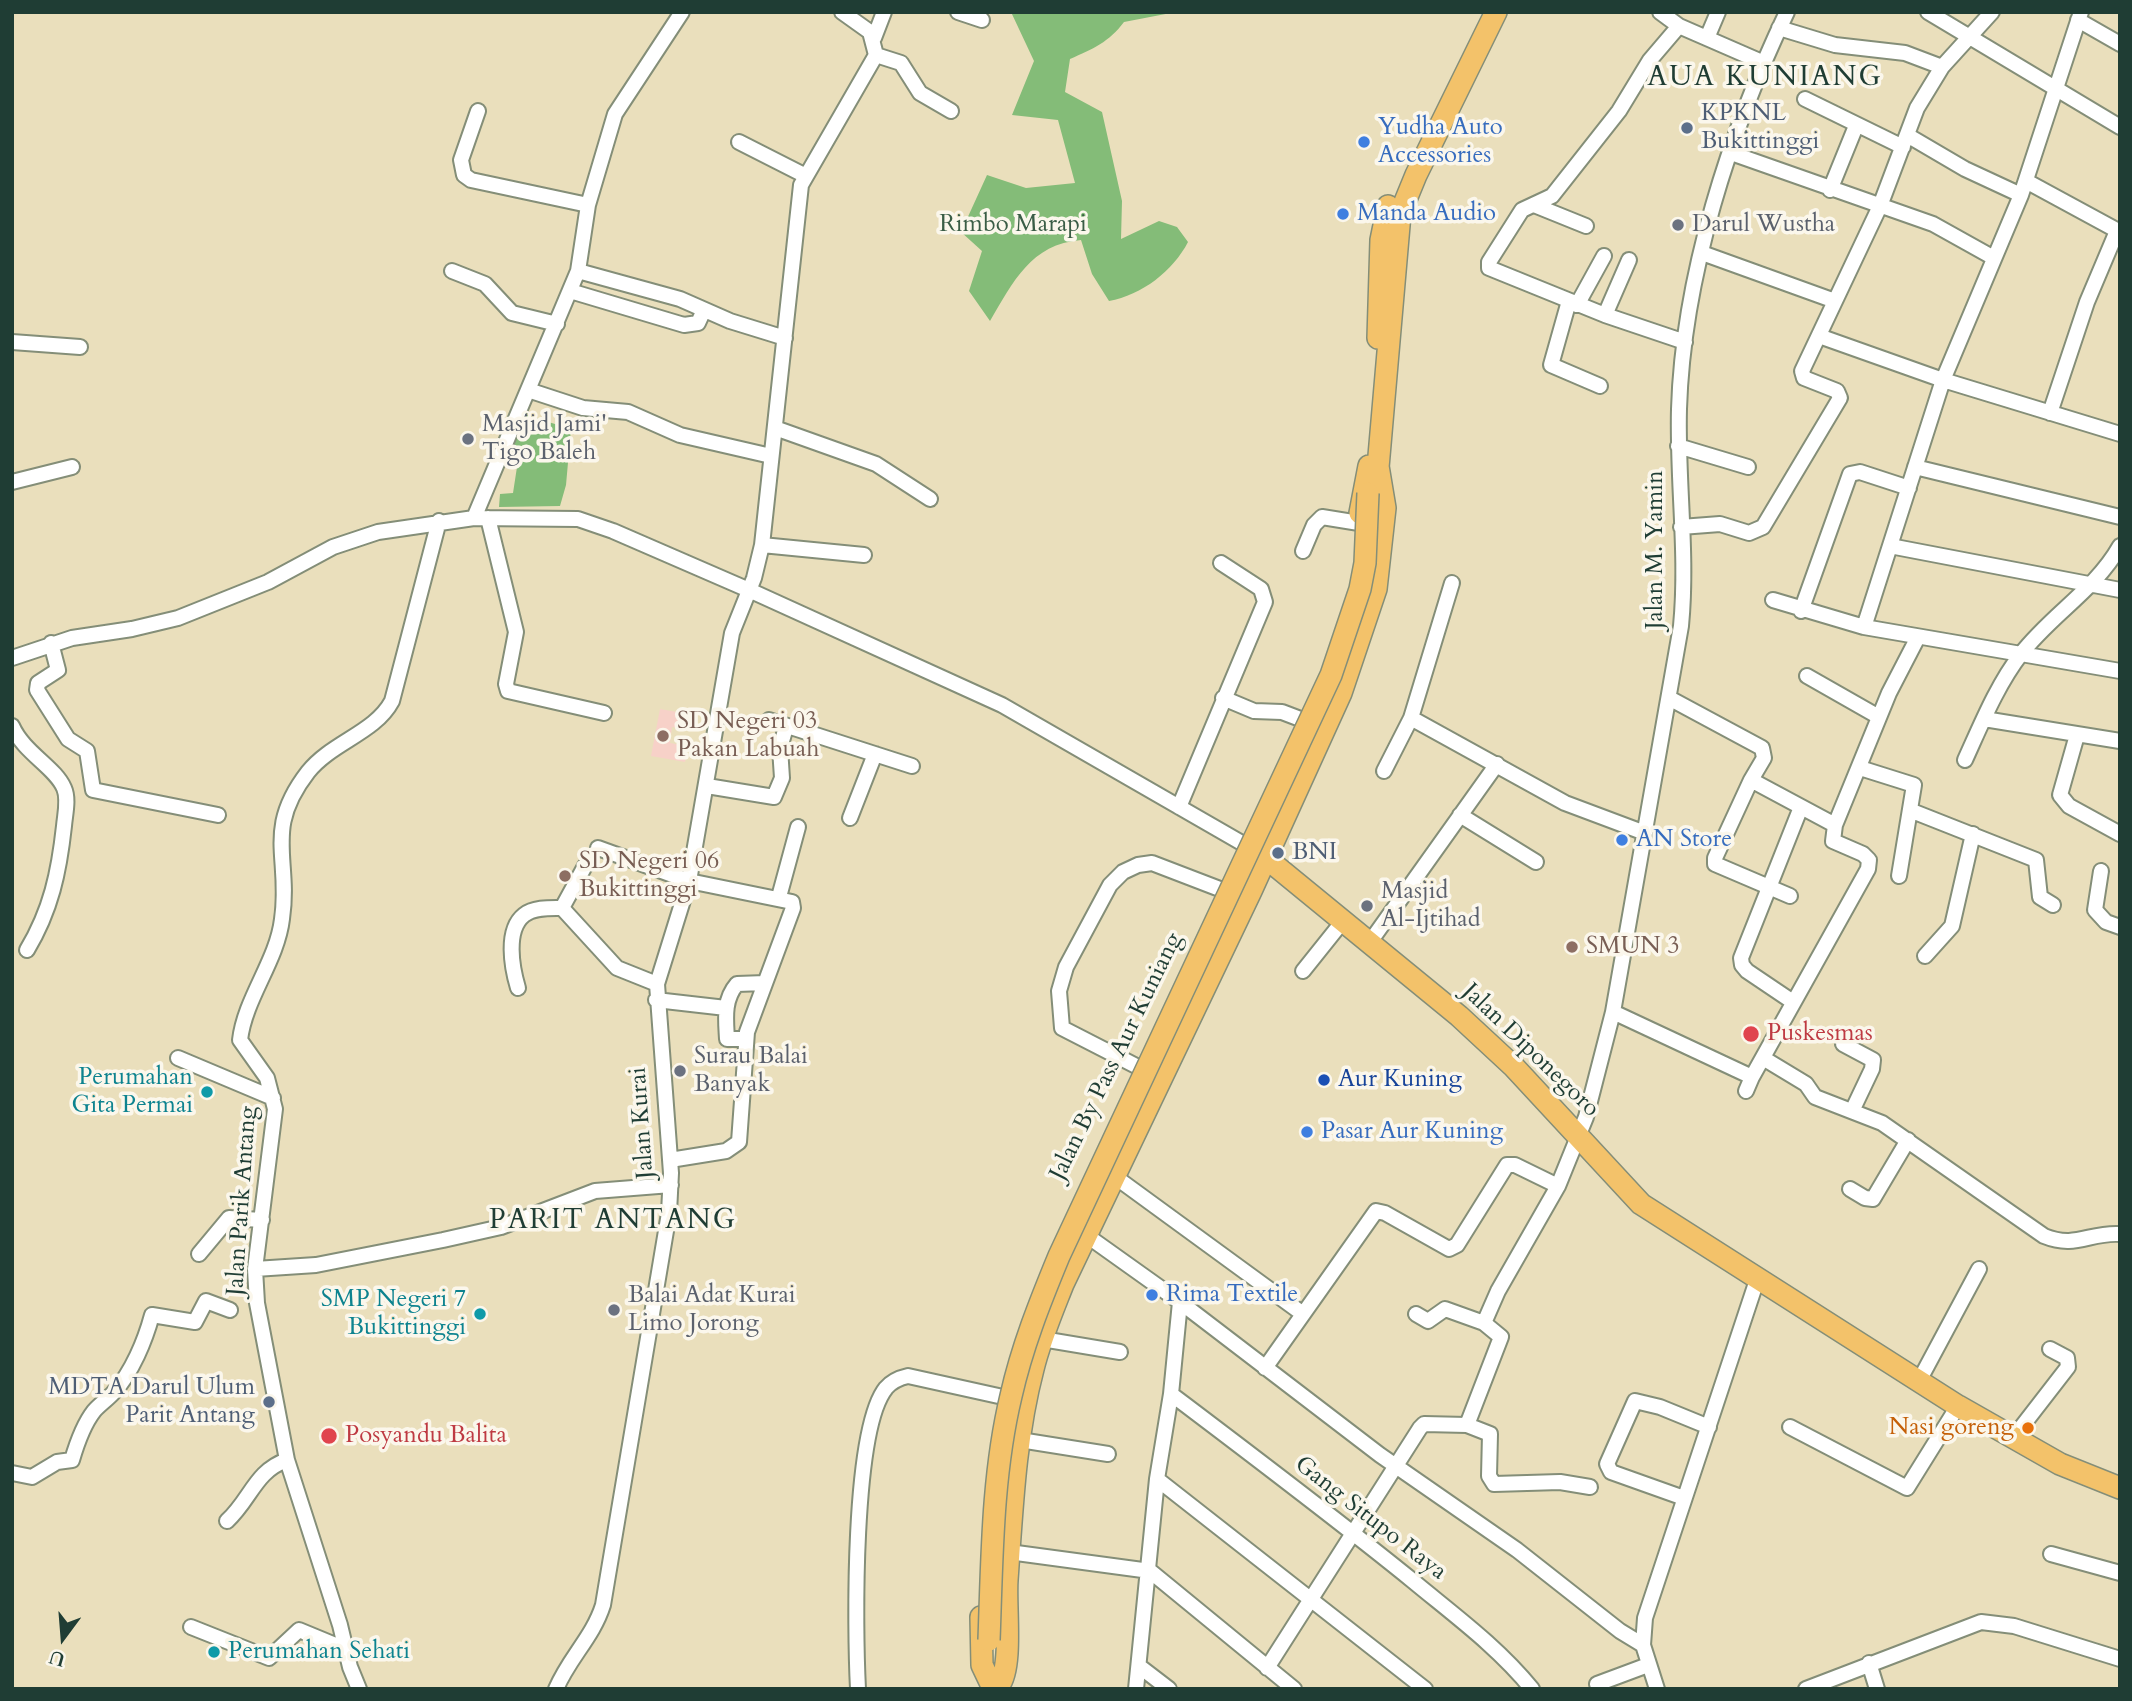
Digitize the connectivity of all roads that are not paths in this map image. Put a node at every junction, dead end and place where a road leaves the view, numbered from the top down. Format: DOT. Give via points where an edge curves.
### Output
graph roads {
  1 [pos="682,12"];
  2 [pos="842,12"];
  3 [pos="884,12"];
  4 [pos="958,12"];
  5 [pos="1660,12"];
  6 [pos="1718,12"];
  7 [pos="1787,12"];
  8 [pos="1928,12"];
  9 [pos="1992,12"];
  10 [pos="2080,16"];
  11 [pos="1485,19"];
  12 [pos="982,20"];
  13 [pos="1679,26"];
  14 [pos="1779,28"];
  15 [pos="1971,37"];
  16 [pos="874,38"];
  17 [pos="1707,38"];
  18 [pos="2120,44"];
  19 [pos="876,55"];
  20 [pos="1764,63"];
  21 [pos="1942,67"];
  22 [pos="2056,90"];
  23 [pos="1805,99"];
  24 [pos="478,111"];
  25 [pos="951,111"];
  26 [pos="1856,126"];
  27 [pos="2120,127"];
  28 [pos="1905,141"];
  29 [pos="739,142"];
  30 [pos="1731,153"];
  31 [pos="804,175"];
  32 [pos="2023,188"];
  33 [pos="1830,190"];
  34 [pos="588,205"];
  35 [pos="1534,205"];
  36 [pos="1880,206"];
  37 [pos="1586,226"];
  38 [pos="2118,231"];
  39 [pos="1702,253"];
  40 [pos="1604,256"];
  41 [pos="1994,258"];
  42 [pos="1629,260"];
  43 [pos="452,271"];
  44 [pos="578,271"];
  45 [pos="570,291"];
  46 [pos="1835,301"];
  47 [pos="1573,303"];
  48 [pos="704,310"];
  49 [pos="1605,315"];
  50 [pos="557,324"];
  51 [pos="1819,336"];
  52 [pos="785,338"];
  53 [pos="12,342"];
  54 [pos="1685,342"];
  55 [pos="80,347"];
  56 [pos="1942,380"];
  57 [pos="1600,386"];
  58 [pos="528,390"];
  59 [pos="2050,413"];
  60 [pos="775,428"];
  61 [pos="2120,434"];
  62 [pos="1678,446"];
  63 [pos="771,456"];
  64 [pos="1373,466"];
  65 [pos="72,467"];
  66 [pos="1748,467"];
  67 [pos="1915,467"];
  68 [pos="12,482"];
  69 [pos="1909,488"];
  70 [pos="930,499"];
  71 [pos="2120,517"];
  72 [pos="481,518"];
  73 [pos="439,521"];
  74 [pos="1359,523"];
  75 [pos="1681,527"];
  76 [pos="762,545"];
  77 [pos="1890,546"];
  78 [pos="2120,546"];
  79 [pos="1303,551"];
  80 [pos="864,555"];
  81 [pos="1221,563"];
  82 [pos="1452,583"];
  83 [pos="2091,586"];
  84 [pos="749,590"];
  85 [pos="2120,590"];
  86 [pos="1773,600"];
  87 [pos="1801,611"];
  88 [pos="1864,627"];
  89 [pos="1918,637"];
  90 [pos="51,643"];
  91 [pos="2021,654"];
  92 [pos="12,658"];
  93 [pos="2120,671"];
  94 [pos="1807,676"];
  95 [pos="1223,698"];
  96 [pos="1670,698"];
  97 [pos="604,713"];
  98 [pos="1879,716"];
  99 [pos="1411,719"];
  100 [pos="1984,719"];
  101 [pos="769,720"];
  102 [pos="1303,720"];
  103 [pos="12,726"];
  104 [pos="786,727"];
  105 [pos="2077,735"];
  106 [pos="2120,741"];
  107 [pos="875,754"];
  108 [pos="1965,760"];
  109 [pos="1497,764"];
  110 [pos="912,766"];
  111 [pos="1860,768"];
  112 [pos="1384,771"];
  113 [pos="1751,780"];
  114 [pos="708,786"];
  115 [pos="1179,807"];
  116 [pos="1801,807"];
  117 [pos="1912,811"];
  118 [pos="218,815"];
  119 [pos="1460,815"];
  120 [pos="850,818"];
  121 [pos="1835,825"];
  122 [pos="798,827"];
  123 [pos="1645,833"];
  124 [pos="2120,834"];
  125 [pos="1973,835"];
  126 [pos="1247,846"];
  127 [pos="598,849"];
  128 [pos="1266,858"];
  129 [pos="1536,862"];
  130 [pos="584,866"];
  131 [pos="2101,871"];
  132 [pos="1899,876"];
  133 [pos="689,881"];
  134 [pos="1767,887"];
  135 [pos="1225,891"];
  136 [pos="1790,896"];
  137 [pos="779,897"];
  138 [pos="2053,905"];
  139 [pos="562,908"];
  140 [pos="1343,921"];
  141 [pos="2120,927"];
  142 [pos="1370,942"];
  143 [pos="27,950"];
  144 [pos="1925,956"];
  145 [pos="1304,971"];
  146 [pos="1197,976"];
  147 [pos="765,983"];
  148 [pos="657,985"];
  149 [pos="518,988"];
  150 [pos="656,1000"];
  151 [pos="1793,1002"];
  152 [pos="726,1008"];
  153 [pos="1613,1012"];
  154 [pos="745,1039"];
  155 [pos="1843,1044"];
  156 [pos="178,1058"];
  157 [pos="1763,1058"];
  158 [pos="1142,1069"];
  159 [pos="273,1098"];
  160 [pos="1853,1109"];
  161 [pos="1580,1136"];
  162 [pos="1908,1140"];
  163 [pos="670,1160"];
  164 [pos="1114,1176"];
  165 [pos="671,1185"];
  166 [pos="1558,1186"];
  167 [pos="1850,1189"];
  168 [pos="262,1220"];
  169 [pos="2120,1234"];
  170 [pos="1086,1235"];
  171 [pos="199,1254"];
  172 [pos="255,1269"];
  173 [pos="1979,1269"];
  174 [pos="1757,1280"];
  175 [pos="1180,1302"];
  176 [pos="230,1310"];
  177 [pos="1303,1314"];
  178 [pos="1416,1314"];
  179 [pos="1484,1323"];
  180 [pos="1042,1339"];
  181 [pos="2050,1349"];
  182 [pos="1120,1352"];
  183 [pos="1265,1368"];
  184 [pos="1919,1381"];
  185 [pos="1171,1394"];
  186 [pos="1003,1397"];
  187 [pos="1958,1406"];
  188 [pos="1466,1425"];
  189 [pos="1709,1427"];
  190 [pos="1790,1427"];
  191 [pos="2013,1438"];
  192 [pos="1020,1440"];
  193 [pos="1108,1454"];
  194 [pos="287,1460"];
  195 [pos="1394,1465"];
  196 [pos="12,1473"];
  197 [pos="1157,1479"];
  198 [pos="1590,1487"];
  199 [pos="2120,1488"];
  200 [pos="1684,1498"];
  201 [pos="228,1521"];
  202 [pos="1351,1532"];
  203 [pos="1009,1552"];
  204 [pos="2051,1555"];
  205 [pos="1150,1571"];
  206 [pos="2120,1573"];
  207 [pos="1310,1599"];
  208 [pos="191,1627"];
  209 [pos="1643,1645"];
  210 [pos="345,1649"];
  211 [pos="2120,1659"];
  212 [pos="1869,1663"];
  213 [pos="1648,1665"];
  214 [pos="1139,1666"];
  215 [pos="1267,1668"];
  216 [pos="1597,1684"];
  217 [pos="995,1687"];
  218 [pos="359,1689"];
  219 [pos="556,1689"];
  220 [pos="858,1689"];
  221 [pos="1136,1689"];
  222 [pos="1169,1689"];
  223 [pos="1294,1689"];
  224 [pos="1425,1689"];
  225 [pos="1532,1689"];
  226 [pos="1657,1689"];
  227 [pos="1806,1689"];
  228 [pos="1877,1689"];
  1 -- 34 [label="street" via="615,114"];
  2 -- 16 [label="street"];
  3 -- 16 [label="street"];
  4 -- 12 [label="street"];
  5 -- 13 [label="street"];
  6 -- 17 [label="street"];
  7 -- 14 [label="street, Jalan M. Yamin"];
  8 -- 15 [label="street"];
  9 -- 15 [label="street"];
  10 -- 18 [label="street"];
  10 -- 22 [label="street"];
  11 -- 64 [label="highway, Jalan By Pass Aur Kuniang" via="1401,214"];
  13 -- 17 [label="street"];
  13 -- 35 [label="street" via="1552,196"];
  14 -- 20 [label="street, Jalan M. Yamin"];
  14 -- 21 [label="street" via="1835,45 1906,53"];
  15 -- 21 [label="street"];
  15 -- 22 [label="street"];
  16 -- 19 [label="street"];
  17 -- 20 [label="street"];
  19 -- 25 [label="street" via="901,63 920,93"];
  19 -- 31 [label="street, Jalan Kurai"];
  20 -- 30 [label="street, Jalan M. Yamin"];
  21 -- 28 [label="street" via="1913,115"];
  22 -- 27 [label="street"];
  22 -- 32 [label="street"];
  23 -- 26 [label="street"];
  24 -- 34 [label="street" via="461,160 464,175"];
  26 -- 28 [label="street"];
  26 -- 33 [label="street"];
  28 -- 32 [label="street" via="1965,169"];
  28 -- 36 [label="street"];
  29 -- 31 [label="street"];
  30 -- 33 [label="street"];
  30 -- 39 [label="street, Jalan M. Yamin"];
  31 -- 52 [label="street, Jalan Kurai"];
  32 -- 38 [label="street"];
  32 -- 41 [label="street"];
  33 -- 36 [label="street"];
  34 -- 44 [label="street"];
  35 -- 37 [label="street"];
  35 -- 47 [label="street" via="1522,211 1489,268"];
  36 -- 41 [label="street" via="1933,225"];
  36 -- 46 [label="street"];
  38 -- 59 [label="street" via="2087,302"];
  39 -- 46 [label="street"];
  39 -- 54 [label="street, Jalan M. Yamin"];
  40 -- 47 [label="street"];
  41 -- 56 [label="street"];
  42 -- 49 [label="street"];
  43 -- 50 [label="street" via="485,284 512,313"];
  44 -- 45 [label="street"];
  44 -- 48 [label="street"];
  45 -- 48 [label="street" via="684,325 698,323"];
  45 -- 50 [label="street"];
  46 -- 51 [label="street"];
  47 -- 49 [label="street"];
  47 -- 57 [label="street" via="1551,365"];
  48 -- 52 [label="street"];
  49 -- 54 [label="street"];
  50 -- 58 [label="street"];
  51 -- 56 [label="street"];
  51 -- 75 [label="street" via="1802,375 1838,391 1840,398 1763,527 1749,533 1720,524"];
  52 -- 60 [label="street, Jalan Kurai"];
  53 -- 55 [label="street"];
  54 -- 62 [label="street, Jalan M. Yamin"];
  56 -- 59 [label="street"];
  56 -- 67 [label="street"];
  58 -- 63 [label="street" via="583,408 628,412 680,435"];
  58 -- 72 [label="street"];
  59 -- 61 [label="street"];
  60 -- 63 [label="street, Jalan Kurai"];
  60 -- 70 [label="street" via="876,464"];
  62 -- 66 [label="street"];
  62 -- 75 [label="street, Jalan M. Yamin"];
  63 -- 76 [label="street, Jalan Kurai"];
  64 -- 74 [label="highway, Jalan By Pass Aur Kuniang" via="1361,492"];
  64 -- 128 [label="highway, Jalan By Pass Aur Kuniang" via="1382,483 1384,529 1370,613 1341,693"];
  64 -- 217 [label="highway, Jalan By Pass Aur Kuniang" via="1372,563 1339,678 1037,1330 1009,1451 993,1639"];
  65 -- 68 [label="street"];
  67 -- 69 [label="street"];
  67 -- 71 [label="street"];
  69 -- 77 [label="street"];
  69 -- 87 [label="street" via="1860,472 1850,474"];
  72 -- 73 [label="street"];
  72 -- 84 [label="street" via="554,517 596,524"];
  72 -- 97 [label="street" via="516,632 508,691"];
  73 -- 90 [label="street" via="358,538 221,603 178,618"];
  73 -- 159 [label="street, Jalan Parik Antang" via="387,711 326,754 308,773 283,816 279,841 282,920 240,1040 267,1078"];
  74 -- 79 [label="street" via="1322,517"];
  74 -- 102 [label="highway, Jalan By Pass Aur Kuniang" via="1348,607"];
  75 -- 96 [label="street, Jalan M. Yamin" via="1683,600"];
  76 -- 80 [label="street"];
  76 -- 84 [label="street, Jalan Kurai"];
  77 -- 83 [label="street"];
  77 -- 88 [label="street"];
  78 -- 83 [label="street"];
  81 -- 95 [label="street" via="1265,595"];
  82 -- 99 [label="street"];
  83 -- 85 [label="street"];
  83 -- 91 [label="street"];
  84 -- 114 [label="street, Jalan Kurai" via="732,633"];
  84 -- 115 [label="street" via="1031,719"];
  86 -- 87 [label="street"];
  87 -- 88 [label="street"];
  88 -- 89 [label="street"];
  89 -- 91 [label="street"];
  89 -- 98 [label="street"];
  90 -- 92 [label="street"];
  90 -- 118 [label="street" via="58,670 38,683 37,690 68,739 87,751 93,790"];
  91 -- 93 [label="street"];
  91 -- 100 [label="street"];
  94 -- 98 [label="street"];
  95 -- 102 [label="street" via="1254,711 1282,712"];
  95 -- 115 [label="street"];
  96 -- 113 [label="street" via="1762,748 1764,758"];
  96 -- 123 [label="street, Jalan M. Yamin"];
  98 -- 111 [label="street"];
  99 -- 109 [label="street"];
  99 -- 112 [label="street"];
  100 -- 105 [label="street"];
  100 -- 108 [label="street"];
  101 -- 104 [label="street"];
  102 -- 126 [label="highway, Jalan By Pass Aur Kuniang"];
  103 -- 143 [label="street" via="25,748 60,782 66,800 56,885 45,919"];
  104 -- 107 [label="street"];
  104 -- 114 [label="street" via="780,748 782,778 774,797"];
  105 -- 106 [label="street"];
  105 -- 124 [label="street" via="2060,795 2070,806"];
  107 -- 110 [label="street"];
  107 -- 120 [label="street"];
  109 -- 119 [label="street"];
  109 -- 123 [label="street" via="1565,803"];
  111 -- 117 [label="street" via="1914,785"];
  111 -- 121 [label="street"];
  113 -- 116 [label="street"];
  113 -- 134 [label="street" via="1715,864"];
  114 -- 133 [label="street, Jalan Kurai"];
  115 -- 126 [label="street"];
  116 -- 121 [label="street"];
  116 -- 134 [label="street"];
  117 -- 125 [label="street"];
  117 -- 132 [label="street"];
  119 -- 129 [label="street"];
  119 -- 142 [label="street"];
  121 -- 151 [label="street" via="1833,841 1864,854 1869,864"];
  122 -- 137 [label="street"];
  123 -- 153 [label="street, Jalan M. Yamin"];
  125 -- 138 [label="street" via="2036,860 2040,897"];
  125 -- 144 [label="street" via="1952,926"];
  126 -- 135 [label="highway, Jalan By Pass Aur Kuniang"];
  127 -- 133 [label="street"];
  128 -- 140 [label="highway, Jalan Diponegoro"];
  128 -- 146 [label="highway, Jalan By Pass Aur Kuniang"];
  130 -- 139 [label="street"];
  131 -- 141 [label="street" via="2095,910 2106,922"];
  133 -- 137 [label="street"];
  133 -- 148 [label="street, Jalan Kurai"];
  134 -- 136 [label="street"];
  134 -- 151 [label="street" via="1742,965"];
  135 -- 146 [label="highway, Jalan By Pass Aur Kuniang"];
  135 -- 158 [label="street" via="1165,866 1138,864 1110,885 1066,967 1059,991 1062,1028"];
  137 -- 147 [label="street" via="792,901 793,908"];
  139 -- 148 [label="street" via="617,968"];
  139 -- 149 [label="street" via="523,915 511,952"];
  140 -- 142 [label="highway, Jalan Diponegoro"];
  140 -- 145 [label="street"];
  142 -- 161 [label="highway, Jalan Diponegoro" via="1459,1016"];
  146 -- 158 [label="highway, Jalan By Pass Aur Kuniang"];
  146 -- 164 [label="highway, Jalan By Pass Aur Kuniang"];
  147 -- 152 [label="street" via="737,985"];
  147 -- 154 [label="street"];
  148 -- 150 [label="street, Jalan Kurai"];
  150 -- 152 [label="street"];
  150 -- 163 [label="street, Jalan Kurai"];
  151 -- 157 [label="street"];
  152 -- 154 [label="street" via="727,1039"];
  153 -- 157 [label="street" via="1749,1084"];
  153 -- 161 [label="street, Jalan M. Yamin"];
  154 -- 163 [label="street" via="739,1142 726,1151"];
  155 -- 160 [label="street" via="1873,1060"];
  156 -- 159 [label="street"];
  157 -- 160 [label="street" via="1806,1084 1815,1097"];
  158 -- 186 [label="highway, Jalan By Pass Aur Kuniang" via="1038,1286"];
  159 -- 168 [label="street, Jalan Parik Antang"];
  160 -- 162 [label="street"];
  161 -- 166 [label="street, Jalan M. Yamin"];
  161 -- 174 [label="highway, Jalan Diponegoro" via="1642,1204"];
  162 -- 167 [label="street" via="1873,1199"];
  162 -- 169 [label="street" via="2045,1236 2076,1243 2099,1234"];
  163 -- 165 [label="street, Jalan Kurai"];
  164 -- 170 [label="highway, Jalan By Pass Aur Kuniang"];
  164 -- 177 [label="street"];
  165 -- 172 [label="street" via="595,1191 500,1227 454,1238 316,1265"];
  165 -- 219 [label="street, Jalan Kurai" via="604,1605 589,1639"];
  166 -- 177 [label="street" via="1507,1165 1457,1245 1449,1249 1376,1211"];
  166 -- 179 [label="street, Jalan M. Yamin"];
  168 -- 171 [label="street" via="229,1218"];
  168 -- 172 [label="street, Jalan Parik Antang"];
  170 -- 175 [label="street"];
  170 -- 180 [label="highway, Jalan By Pass Aur Kuniang"];
  172 -- 194 [label="street, Jalan Parik Antang" via="257,1303"];
  173 -- 184 [label="street"];
  174 -- 184 [label="highway, Jalan Diponegoro"];
  174 -- 189 [label="street"];
  175 -- 183 [label="street"];
  175 -- 185 [label="street"];
  176 -- 196 [label="street" via="206,1301 195,1322 152,1315 126,1374 94,1410 72,1460 57,1462 32,1477"];
  177 -- 183 [label="street"];
  178 -- 179 [label="street" via="1428,1321 1445,1309"];
  179 -- 188 [label="street" via="1498,1332 1501,1343"];
  180 -- 182 [label="street"];
  180 -- 192 [label="highway, Jalan By Pass Aur Kuniang"];
  181 -- 191 [label="street" via="2067,1358 2068,1367"];
  183 -- 195 [label="street"];
  184 -- 187 [label="highway, Jalan Diponegoro"];
  185 -- 197 [label="street"];
  185 -- 202 [label="street, Gang Situpo Raya"];
  186 -- 217 [label="highway, Jalan By Pass Aur Kuniang" via="988,1495 981,1619 982,1665"];
  186 -- 220 [label="street" via="908,1376 890,1385 876,1407 864,1468 857,1552"];
  187 -- 190 [label="street" via="1908,1488"];
  187 -- 191 [label="highway, Jalan Diponegoro"];
  188 -- 195 [label="street" via="1424,1424"];
  188 -- 198 [label="street" via="1490,1434 1489,1476 1494,1483 1560,1482"];
  189 -- 200 [label="street"];
  189 -- 200 [label="street" via="1634,1401 1607,1464 1611,1472"];
  191 -- 199 [label="highway, Jalan Diponegoro" via="2060,1464"];
  192 -- 193 [label="street"];
  192 -- 203 [label="highway, Jalan By Pass Aur Kuniang"];
  194 -- 201 [label="street" via="265,1470"];
  194 -- 210 [label="street, Jalan Parik Antang"];
  195 -- 202 [label="street"];
  195 -- 209 [label="street"];
  197 -- 205 [label="street"];
  197 -- 207 [label="street"];
  200 -- 209 [label="street" via="1645,1618"];
  202 -- 207 [label="street"];
  202 -- 225 [label="street, Gang Situpo Raya" via="1513,1665"];
  203 -- 205 [label="street"];
  203 -- 217 [label="highway, Jalan By Pass Aur Kuniang" via="1005,1665"];
  204 -- 206 [label="street"];
  205 -- 214 [label="street"];
  205 -- 215 [label="street"];
  207 -- 215 [label="street"];
  207 -- 224 [label="street"];
  208 -- 210 [label="street" via="269,1658 299,1630"];
  209 -- 213 [label="street"];
  210 -- 218 [label="street, Jalan Parik Antang"];
  211 -- 212 [label="street" via="2014,1626 1981,1622"];
  212 -- 227 [label="street"];
  212 -- 228 [label="street"];
  213 -- 216 [label="street"];
  213 -- 226 [label="street"];
  214 -- 221 [label="street"];
  214 -- 222 [label="street"];
  215 -- 223 [label="street"];
}
